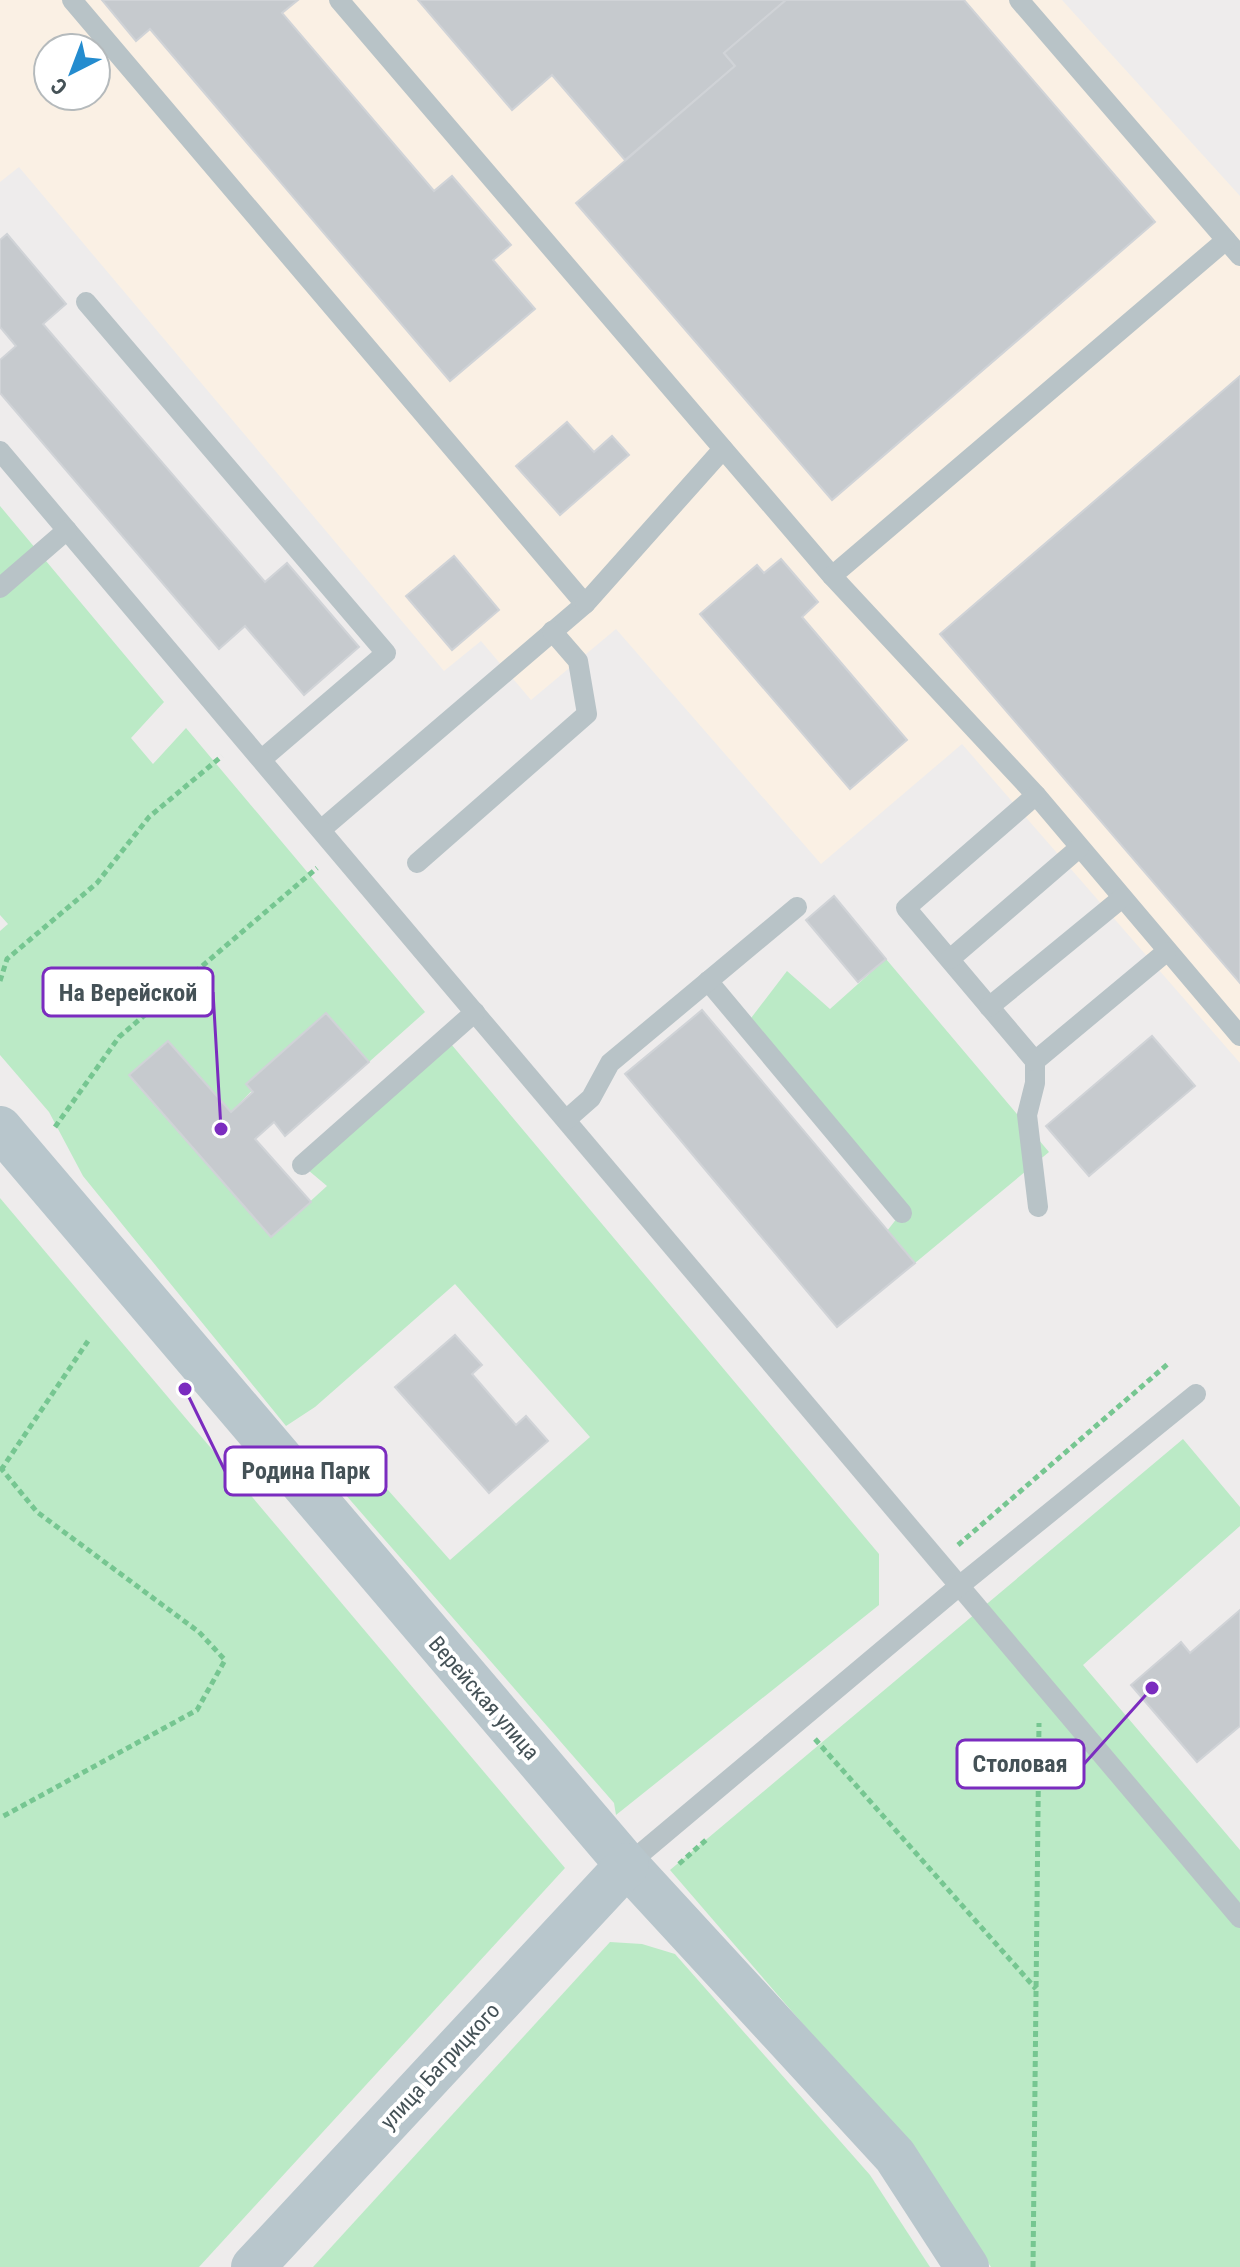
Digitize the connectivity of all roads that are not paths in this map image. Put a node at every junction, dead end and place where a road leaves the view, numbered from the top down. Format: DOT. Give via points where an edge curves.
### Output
graph roads {
  1 [pos="72,0"];
  2 [pos="339,0"];
  3 [pos="1019,0"];
  4 [pos="1233,248"];
  5 [pos="86,302"];
  6 [pos="723,449"];
  7 [pos="0,451"];
  8 [pos="67,530"];
  9 [pos="832,576"];
  10 [pos="0,588"];
  11 [pos="585,604"];
  12 [pos="552,631"];
  13 [pos="262,759"];
  14 [pos="1036,795"];
  15 [pos="322,829"];
  16 [pos="1079,848"];
  17 [pos="417,863"];
  18 [pos="1122,898"];
  19 [pos="797,907"];
  20 [pos="1166,952"];
  21 [pos="950,959"];
  22 [pos="708,981"];
  23 [pos="989,1007"];
  24 [pos="475,1012"];
  25 [pos="1240,1036"];
  26 [pos="1035,1061"];
  27 [pos="566,1120"];
  28 [pos="0,1128"];
  29 [pos="302,1165"];
  30 [pos="1038,1207"];
  31 [pos="902,1213"];
  32 [pos="1196,1394"];
  33 [pos="958,1587"];
  34 [pos="627,1865"];
  35 [pos="1240,1918"];
  36 [pos="253,2267"];
  37 [pos="967,2267"];
  1 -- 11 [label="lane"];
  2 -- 6 [label="lane"];
  3 -- 4 [label="lane"];
  4 -- 9 [label="lane"];
  5 -- 13 [label="lane" via="386,653"];
  6 -- 9 [label="lane"];
  6 -- 11 [label="lane"];
  7 -- 8 [label="lane"];
  8 -- 10 [label="lane"];
  8 -- 13 [label="lane"];
  9 -- 14 [label="lane"];
  11 -- 12 [label="lane"];
  12 -- 15 [label="lane"];
  12 -- 17 [label="lane" via="578,661 587,714"];
  13 -- 15 [label="lane"];
  14 -- 16 [label="lane"];
  14 -- 21 [label="lane" via="906,908"];
  15 -- 24 [label="lane"];
  16 -- 18 [label="lane"];
  16 -- 21 [label="lane"];
  18 -- 20 [label="lane"];
  18 -- 23 [label="lane"];
  19 -- 22 [label="lane"];
  20 -- 25 [label="lane"];
  20 -- 26 [label="lane"];
  21 -- 23 [label="lane"];
  22 -- 27 [label="lane" via="610,1063 591,1098"];
  22 -- 31 [label="lane"];
  23 -- 26 [label="lane"];
  24 -- 27 [label="lane"];
  24 -- 29 [label="lane"];
  26 -- 30 [label="lane" via="1027,1115"];
  27 -- 33 [label="lane"];
  28 -- 34 [label="street, Верейская улица"];
  32 -- 33 [label="lane"];
  33 -- 34 [label="lane"];
  33 -- 35 [label="lane"];
  34 -- 36 [label="street, улица Багрицкого"];
  34 -- 37 [label="street, Верейская улица" via="895,2156"];
}
